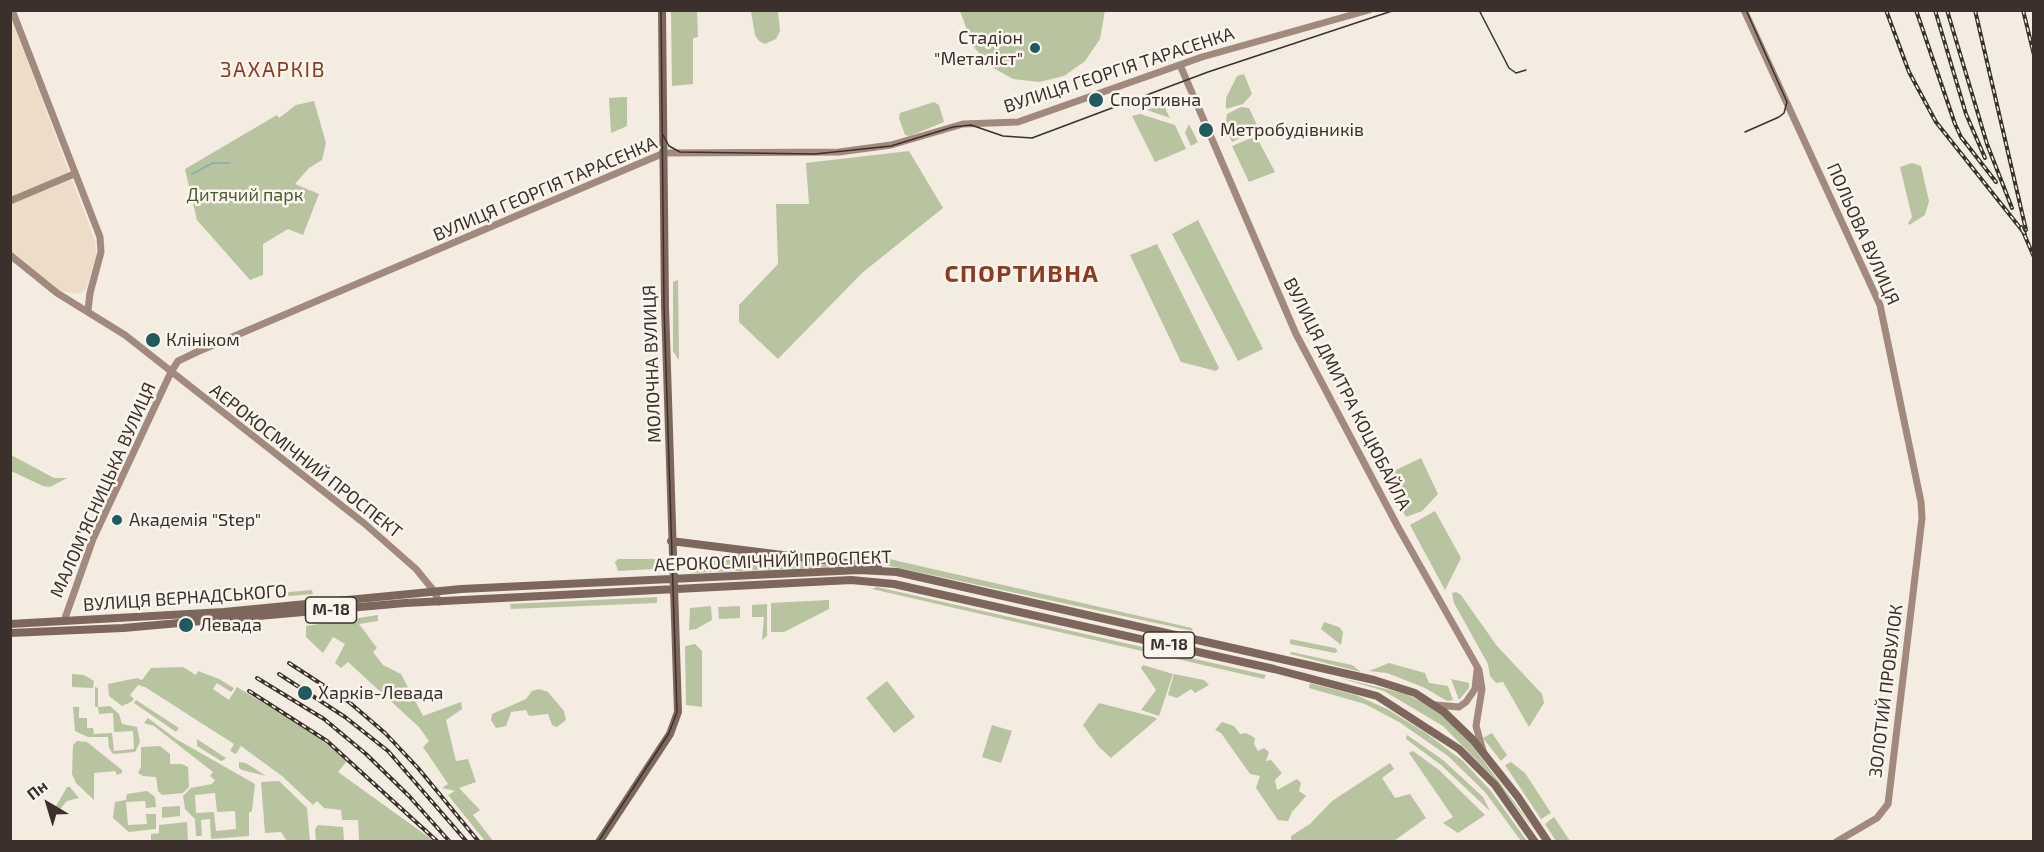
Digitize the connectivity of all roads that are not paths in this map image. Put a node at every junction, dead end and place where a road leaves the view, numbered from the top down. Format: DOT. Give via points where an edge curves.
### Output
graph roads {
  1 [pos="12,10"];
  2 [pos="662,10"];
  3 [pos="1369,10"];
  4 [pos="1744,10"];
  5 [pos="1180,65"];
  6 [pos="664,153"];
  7 [pos="74,174"];
  8 [pos="10,201"];
  9 [pos="10,255"];
  10 [pos="88,310"];
  11 [pos="171,372"];
  12 [pos="1922,518"];
  13 [pos="671,541"];
  14 [pos="827,559"];
  15 [pos="830,572"];
  16 [pos="897,572"];
  17 [pos="422,577"];
  18 [pos="673,578"];
  19 [pos="449,590"];
  20 [pos="674,590"];
  21 [pos="434,591"];
  22 [pos="439,602"];
  23 [pos="10,624"];
  24 [pos="58,629"];
  25 [pos="10,633"];
  26 [pos="1475,662"];
  27 [pos="1436,705"];
  28 [pos="1484,753"];
  29 [pos="599,842"];
  30 [pos="1535,842"];
  31 [pos="1548,842"];
  32 [pos="1836,842"];
  1 -- 7 [label="main road"];
  2 -- 6 [label="main road, МОЛОЧНА ВУЛИЦЯ"];
  3 -- 5 [label="main road, ВУЛИЦЯ ГЕОРГІЯ ТАРАСЕНКА"];
  4 -- 12 [label="main road, ПОЛЬОВА ВУЛИЦЯ" via="1880,305"];
  5 -- 6 [label="main road, ВУЛИЦЯ ГЕОРГІЯ ТАРАСЕНКА" via="1026,120 953,126 891,145 823,153"];
  5 -- 26 [label="main road, ВУЛИЦЯ ДМИТРА КОЦЮБАЙЛА" via="1296,334"];
  6 -- 11 [label="main road, ВУЛИЦЯ ГЕОРГІЯ ТАРАСЕНКА" via="196,351 180,360"];
  6 -- 13 [label="main road, МОЛОЧНА ВУЛИЦЯ"];
  7 -- 8 [label="main road"];
  7 -- 10 [label="main road" via="102,245"];
  9 -- 10 [label="main road, АЕРОКОСМІЧНИЙ ПРОСПЕКТ" via="57,293"];
  10 -- 11 [label="main road, АЕРОКОСМІЧНИЙ ПРОСПЕКТ"];
  11 -- 17 [label="main road, АЕРОКОСМІЧНИЙ ПРОСПЕКТ" via="365,524"];
  11 -- 24 [label="main road, МАЛОМ’ЯСНИЦЬКА ВУЛИЦЯ" via="93,539"];
  12 -- 32 [label="main road, ЗОЛОТИЙ ПРОВУЛОК" via="1888,804 1877,818"];
  13 -- 14 [label="main road"];
  13 -- 18 [label="main road, МОЛОЧНА ВУЛИЦЯ"];
  14 -- 15 [label="main road" via="836,566"];
  14 -- 16 [label="main road"];
  15 -- 16 [label="main road, АЕРОКОСМІЧНИЙ ПРОСПЕКТ / М-18"];
  15 -- 18 [label="main road, АЕРОКОСМІЧНИЙ ПРОСПЕКТ / М-18"];
  16 -- 27 [label="main road, АЕРОКОСМІЧНИЙ ПРОСПЕКТ / М-18" via="1374,680 1415,693"];
  17 -- 19 [label="main road"];
  17 -- 21 [label="main road, АЕРОКОСМІЧНИЙ ПРОСПЕКТ"];
  18 -- 19 [label="main road, АЕРОКОСМІЧНИЙ ПРОСПЕКТ / М-18"];
  18 -- 20 [label="main road, МОЛОЧНА ВУЛИЦЯ"];
  19 -- 21 [label="main road, АЕРОКОСМІЧНИЙ ПРОСПЕКТ / М-18"];
  20 -- 22 [label="main road, АЕРОКОСМІЧНИЙ ПРОСПЕКТ / М-18"];
  20 -- 29 [label="main road, МОЛОЧНА ВУЛИЦЯ" via="677,717 667,739"];
  20 -- 30 [label="main road, АЕРОКОСМІЧНИЙ ПРОСПЕКТ / М-18" via="851,580 894,584 1365,691 1397,706 1459,749 1495,785"];
  21 -- 22 [label="main road"];
  21 -- 24 [label="main road, ВУЛИЦЯ ВЕРНАДСЬКОГО / М-18" via="224,612 73,621"];
  22 -- 24 [label="main road, ВУЛИЦЯ ВЕРНАДСЬКОГО / М-18"];
  23 -- 24 [label="main road, ВУЛИЦЯ ВЕРНАДСЬКОГО / М-18" via="48,623"];
  24 -- 25 [label="main road, ВУЛИЦЯ ВЕРНАДСЬКОГО / М-18"];
  26 -- 27 [label="main road" via="1477,683 1470,698 1459,707"];
  26 -- 28 [label="main road" via="1482,680 1476,726"];
  27 -- 28 [label="main road, АЕРОКОСМІЧНИЙ ПРОСПЕКТ / М-18"];
  28 -- 31 [label="main road, АЕРОКОСМІЧНИЙ ПРОСПЕКТ / М-18"];
}
